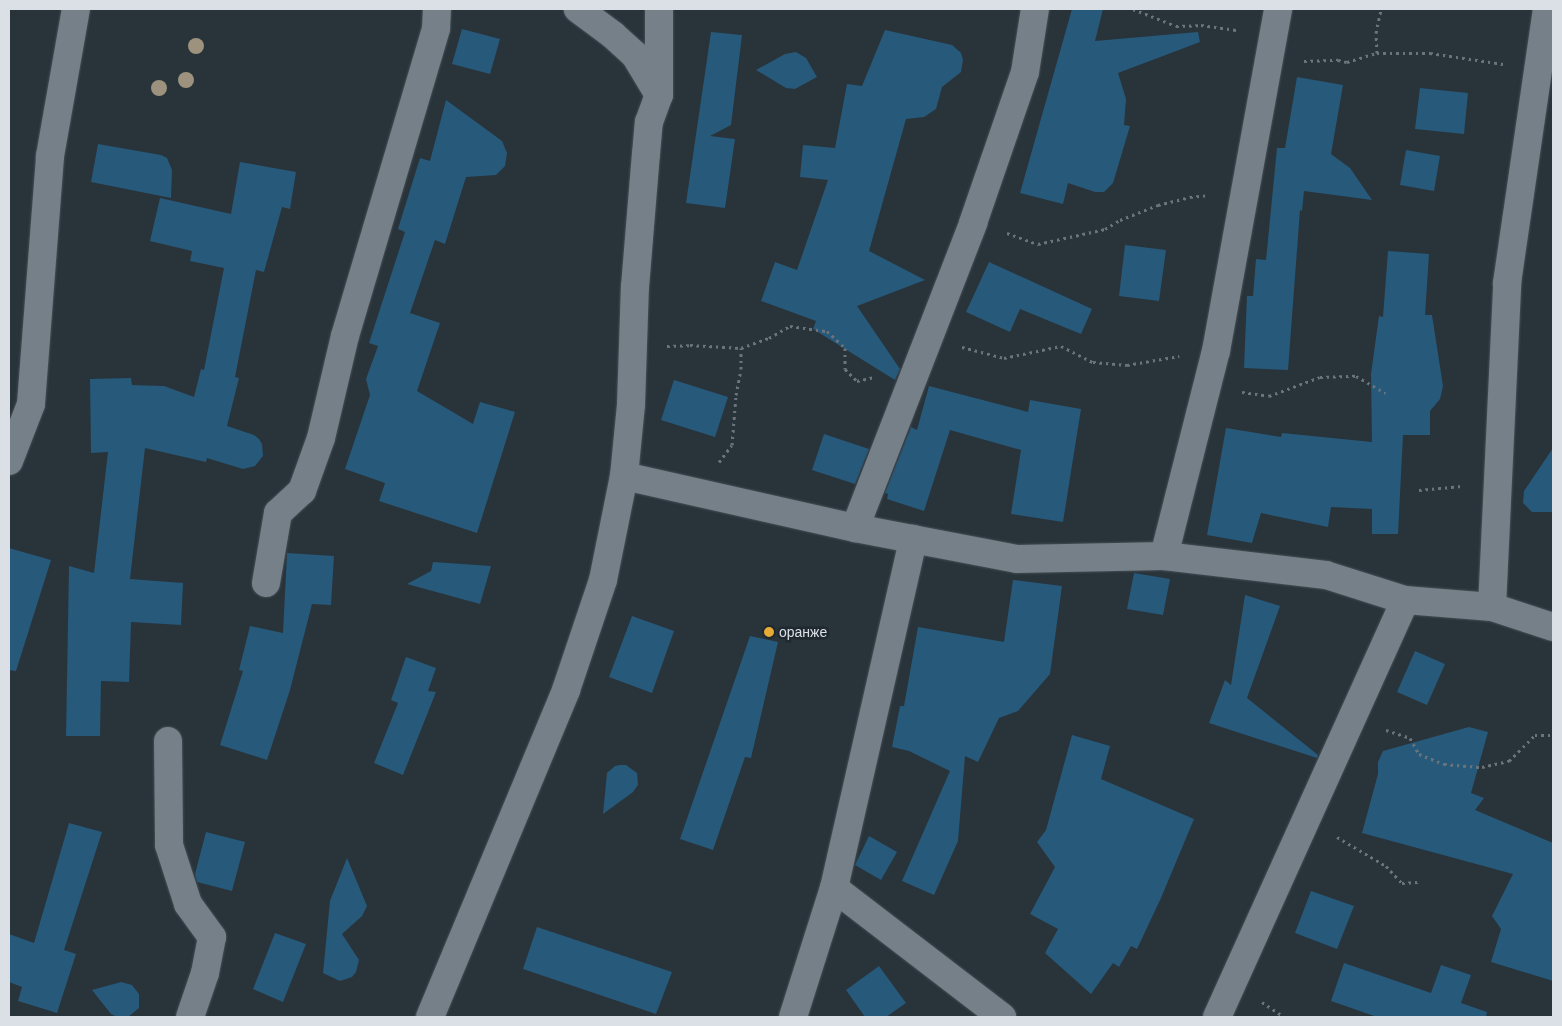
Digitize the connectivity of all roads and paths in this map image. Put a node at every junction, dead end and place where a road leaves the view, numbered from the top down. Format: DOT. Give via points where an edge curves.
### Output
graph roads {
  1 [pos="76,9"];
  2 [pos="437,9"];
  3 [pos="578,9"];
  4 [pos="659,9"];
  5 [pos="1035,9"];
  6 [pos="1133,9"];
  7 [pos="1380,9"];
  8 [pos="1547,9"];
  9 [pos="1276,21"];
  10 [pos="1376,53"];
  11 [pos="1268,61"];
  12 [pos="1538,71"];
  13 [pos="659,95"];
  14 [pos="1170,204"];
  15 [pos="972,223"];
  16 [pos="927,342"];
  17 [pos="633,348"];
  18 [pos="741,348"];
  19 [pos="1214,358"];
  20 [pos="877,375"];
  21 [pos="1206,390"];
  22 [pos="1386,394"];
  23 [pos="9,461"];
  24 [pos="624,476"];
  25 [pos="1497,482"];
  26 [pos="1419,490"];
  27 [pos="696,492"];
  28 [pos="855,528"];
  29 [pos="912,539"];
  30 [pos="1164,556"];
  31 [pos="266,583"];
  32 [pos="1405,600"];
  33 [pos="1492,607"];
  34 [pos="1553,627"];
  35 [pos="1354,714"];
  36 [pos="1553,735"];
  37 [pos="168,741"];
  38 [pos="1302,828"];
  39 [pos="1418,882"];
  40 [pos="834,888"];
  41 [pos="190,1017"];
  42 [pos="430,1017"];
  43 [pos="793,1017"];
  44 [pos="1002,1017"];
  45 [pos="1217,1017"];
  1 -- 23 [label="street" via="50,156 31,404"];
  2 -- 31 [label="street" via="436,28 345,336 321,438 302,491 278,513"];
  3 -- 13 [label="street" via="635,55"];
  4 -- 13 [label="street"];
  5 -- 15 [label="street" via="1025,72"];
  6 -- 9 [label="path" via="1176,26"];
  7 -- 10 [label="path"];
  8 -- 12 [label="street"];
  9 -- 11 [label="street"];
  10 -- 11 [label="path" via="1347,62"];
  10 -- 12 [label="path" via="1444,54"];
  11 -- 19 [label="street"];
  12 -- 25 [label="street" via="1507,283"];
  13 -- 17 [label="street" via="649,122"];
  14 -- 15 [label="path" via="1158,205 1105,229 1038,244"];
  15 -- 16 [label="street"];
  16 -- 19 [label="path" via="960,346 1004,358 1061,346 1093,362 1127,366 1184,356"];
  16 -- 28 [label="street"];
  17 -- 18 [label="path" via="690,345"];
  17 -- 24 [label="street"];
  18 -- 20 [label="path" via="790,326 827,331 845,348 845,369 857,381"];
  18 -- 27 [label="path" via="732,444"];
  19 -- 21 [label="street"];
  21 -- 22 [label="path" via="1268,396 1320,378 1356,376"];
  21 -- 30 [label="street"];
  24 -- 27 [label="street"];
  24 -- 42 [label="street" via="603,580 566,690"];
  25 -- 26 [label="path"];
  25 -- 33 [label="street"];
  27 -- 28 [label="street"];
  28 -- 29 [label="street"];
  29 -- 30 [label="street" via="1017,559"];
  29 -- 40 [label="street"];
  30 -- 32 [label="street" via="1326,575"];
  32 -- 33 [label="street"];
  32 -- 35 [label="street"];
  33 -- 34 [label="street"];
  35 -- 36 [label="path" via="1410,738 1419,754 1444,764 1482,767 1509,761 1535,735"];
  35 -- 38 [label="street"];
  37 -- 41 [label="street" via="169,845 188,904 212,936 205,973"];
  38 -- 39 [label="path" via="1340,838 1386,866 1402,883"];
  38 -- 45 [label="street"];
  40 -- 43 [label="street"];
  40 -- 44 [label="street"];
}
